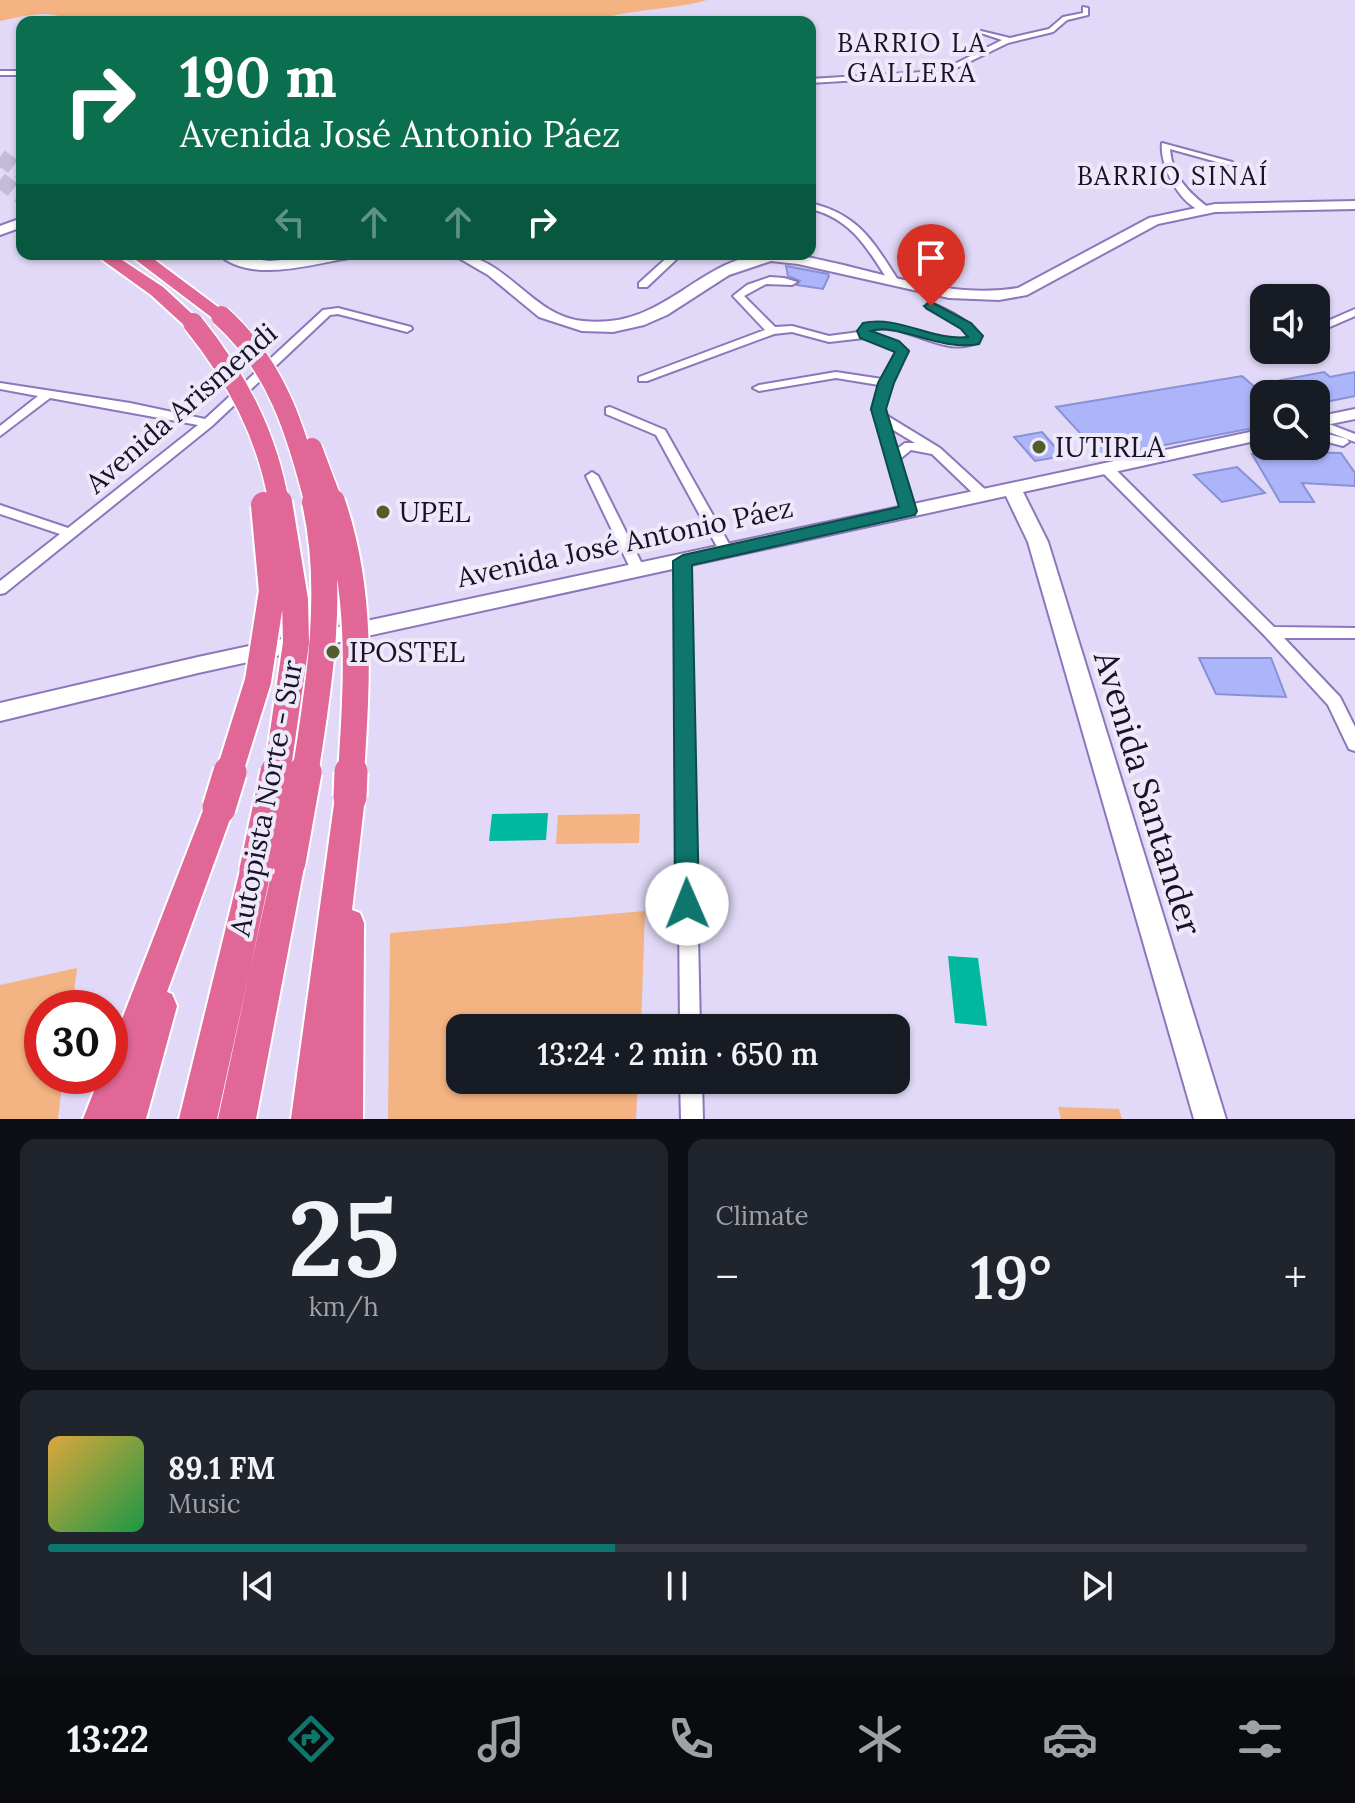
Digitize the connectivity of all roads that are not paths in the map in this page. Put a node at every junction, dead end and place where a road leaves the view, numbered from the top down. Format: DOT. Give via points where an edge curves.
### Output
graph roads {
  1 [pos="1085,8"];
  2 [pos="983,32"];
  3 [pos="1009,40"];
  4 [pos="816,81"];
  5 [pos="1228,162"];
  6 [pos="1355,205"];
  7 [pos="816,207"];
  8 [pos="1206,210"];
  9 [pos="837,212"];
  10 [pos="816,214"];
  11 [pos="111,260"];
  12 [pos="144,260"];
  13 [pos="237,260"];
  14 [pos="302,260"];
  15 [pos="470,260"];
  16 [pos="670,260"];
  17 [pos="754,260"];
  18 [pos="798,260"];
  19 [pos="893,280"];
  20 [pos="792,282"];
  21 [pos="643,285"];
  22 [pos="931,306"];
  23 [pos="1355,312"];
  24 [pos="1330,324"];
  25 [pos="407,329"];
  26 [pos="772,331"];
  27 [pos="865,335"];
  28 [pos="643,379"];
  29 [pos="886,383"];
  30 [pos="0,386"];
  31 [pos="759,388"];
  32 [pos="49,393"];
  33 [pos="610,411"];
  34 [pos="290,413"];
  35 [pos="1355,414"];
  36 [pos="881,417"];
  37 [pos="1330,419"];
  38 [pos="208,423"];
  39 [pos="1330,428"];
  40 [pos="0,432"];
  41 [pos="1250,437"];
  42 [pos="1355,438"];
  43 [pos="1330,439"];
  44 [pos="1355,445"];
  45 [pos="936,451"];
  46 [pos="893,458"];
  47 [pos="273,461"];
  48 [pos="1107,469"];
  49 [pos="592,476"];
  50 [pos="1013,490"];
  51 [pos="984,496"];
  52 [pos="0,509"];
  53 [pos="909,511"];
  54 [pos="70,533"];
  55 [pos="726,551"];
  56 [pos="683,561"];
  57 [pos="638,570"];
  58 [pos="0,589"];
  59 [pos="1270,632"];
  60 [pos="1355,633"];
  61 [pos="0,712"];
  62 [pos="1355,744"];
  63 [pos="350,797"];
  64 [pos="219,808"];
  65 [pos="690,1014"];
  66 [pos="691,1094"];
  67 [pos="102,1119"];
  68 [pos="127,1119"];
  69 [pos="198,1119"];
  70 [pos="237,1119"];
  71 [pos="310,1119"];
  72 [pos="344,1119"];
  73 [pos="692,1119"];
  74 [pos="1210,1119"];
  1 -- 3 [label="street" via="1086,14 1065,18 1051,31"];
  2 -- 3 [label="street"];
  3 -- 4 [label="street" via="933,76"];
  5 -- 8 [label="street" via="1165,145 1171,177"];
  6 -- 8 [label="street"];
  7 -- 9 [label="street"];
  8 -- 19 [label="street" via="1154,221 1009,295 968,294"];
  9 -- 10 [label="street"];
  9 -- 19 [label="street" via="858,230"];
  11 -- 47 [label="highway, Autopista Norte - Sur, bridge" via="157,291 219,354 254,413"];
  12 -- 34 [label="highway, Autopista Norte - Sur, bridge" via="246,337"];
  13 -- 14 [label="street"];
  15 -- 17 [label="street" via="501,276 535,311 552,320 602,328 649,320"];
  16 -- 21 [label="street"];
  18 -- 19 [label="street"];
  20 -- 26 [label="street" via="755,283 738,296"];
  22 -- 27 [label="street" via="966,326 976,336 974,341 953,343 883,324 866,327"];
  23 -- 24 [label="street"];
  25 -- 38 [label="street, Avenida Arismendi" via="327,312"];
  26 -- 27 [label="street" via="792,329 829,339"];
  26 -- 28 [label="street"];
  27 -- 29 [label="street" via="902,351"];
  29 -- 31 [label="street" via="836,375"];
  29 -- 36 [label="street" via="879,402"];
  30 -- 32 [label="street"];
  32 -- 38 [label="street"];
  32 -- 40 [label="street"];
  33 -- 55 [label="street" via="661,433"];
  34 -- 63 [label="highway, bridge" via="331,493 356,607"];
  34 -- 70 [label="highway, Autopista Norte - Sur, bridge" via="318,522 325,608 316,709"];
  35 -- 37 [label="street"];
  36 -- 45 [label="street"];
  36 -- 46 [label="street"];
  38 -- 54 [label="street, Avenida Arismendi"];
  39 -- 42 [label="street"];
  41 -- 48 [label="street, Avenida José Antonio Páez"];
  43 -- 44 [label="street"];
  45 -- 46 [label="street" via="909,446"];
  45 -- 51 [label="street"];
  46 -- 53 [label="street"];
  47 -- 64 [label="highway, bridge" via="262,488 272,591 258,681"];
  47 -- 69 [label="highway, Autopista Norte - Sur, bridge" via="296,610 293,667 256,870"];
  48 -- 50 [label="street, Avenida José Antonio Páez"];
  48 -- 59 [label="street"];
  49 -- 57 [label="street"];
  50 -- 51 [label="street, Avenida José Antonio Páez"];
  50 -- 74 [label="street, Avenida Santander" via="1038,542"];
  51 -- 53 [label="street, Avenida José Antonio Páez"];
  52 -- 54 [label="street"];
  53 -- 55 [label="street, Avenida José Antonio Páez"];
  54 -- 58 [label="street, Avenida Arismendi"];
  55 -- 56 [label="street, Avenida José Antonio Páez"];
  56 -- 57 [label="street, Avenida José Antonio Páez"];
  56 -- 65 [label="street"];
  57 -- 61 [label="street, Avenida José Antonio Páez"];
  59 -- 60 [label="street"];
  59 -- 62 [label="street" via="1334,701"];
  63 -- 71 [label="highway"];
  63 -- 72 [label="highway"];
  64 -- 67 [label="highway"];
  64 -- 68 [label="highway"];
  66 -- 73 [label="street"];
}
